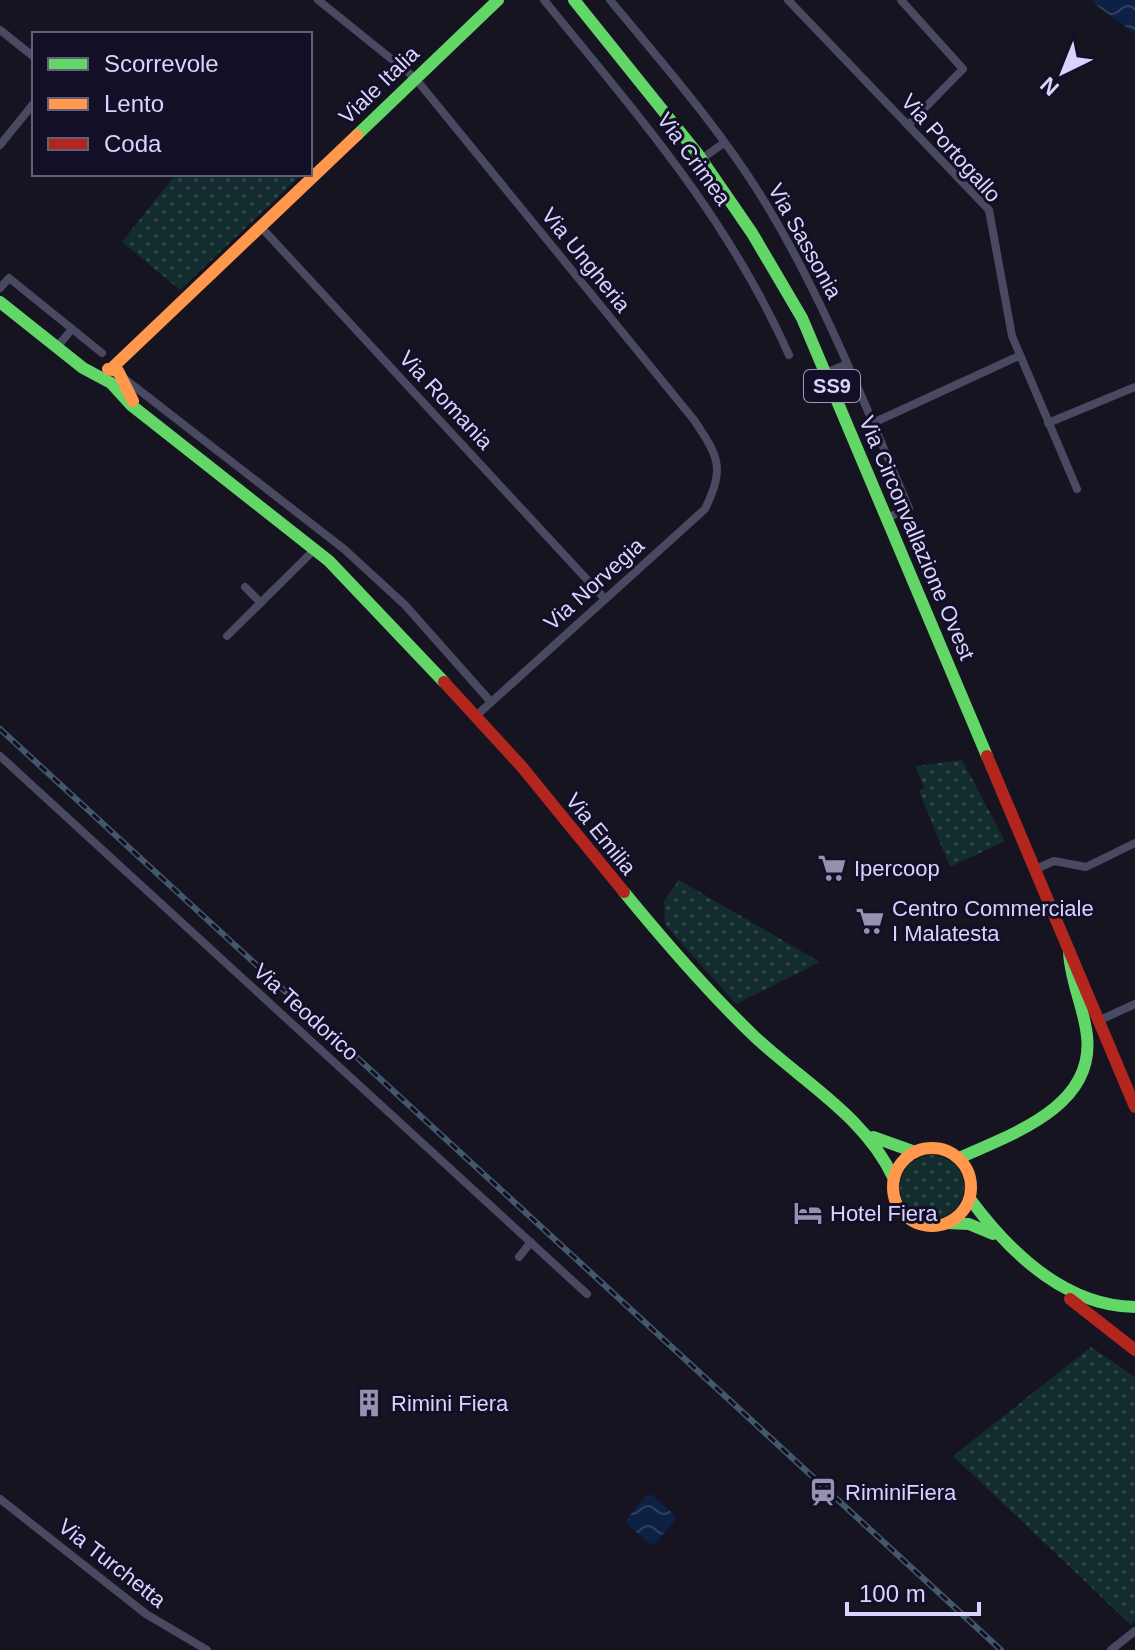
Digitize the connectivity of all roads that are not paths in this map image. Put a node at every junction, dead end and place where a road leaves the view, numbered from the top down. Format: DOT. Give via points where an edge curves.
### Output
graph roads {
  1 [pos="318,0"];
  2 [pos="498,0"];
  3 [pos="544,0"];
  4 [pos="574,0"];
  5 [pos="610,0"];
  6 [pos="788,0"];
  7 [pos="901,0"];
  8 [pos="0,30"];
  9 [pos="32,55"];
  10 [pos="415,78"];
  11 [pos="32,105"];
  12 [pos="908,125"];
  13 [pos="724,143"];
  14 [pos="0,145"];
  15 [pos="704,157"];
  16 [pos="260,226"];
  17 [pos="0,271"];
  18 [pos="9,278"];
  19 [pos="0,288"];
  20 [pos="0,302"];
  21 [pos="72,329"];
  22 [pos="57,347"];
  23 [pos="102,353"];
  24 [pos="789,355"];
  25 [pos="1019,356"];
  26 [pos="847,364"];
  27 [pos="826,373"];
  28 [pos="113,375"];
  29 [pos="1135,387"];
  30 [pos="171,414"];
  31 [pos="873,423"];
  32 [pos="1048,423"];
  33 [pos="161,427"];
  34 [pos="719,470"];
  35 [pos="1077,489"];
  36 [pos="887,518"];
  37 [pos="314,550"];
  38 [pos="355,560"];
  39 [pos="342,574"];
  40 [pos="245,587"];
  41 [pos="605,599"];
  42 [pos="261,603"];
  43 [pos="227,636"];
  44 [pos="491,702"];
  45 [pos="477,715"];
  46 [pos="0,756"];
  47 [pos="1135,843"];
  48 [pos="1036,869"];
  49 [pos="1069,947"];
  50 [pos="1135,1004"];
  51 [pos="1100,1020"];
  52 [pos="1135,1107"];
  53 [pos="867,1134"];
  54 [pos="915,1152"];
  55 [pos="959,1158"];
  56 [pos="894,1179"];
  57 [pos="970,1199"];
  58 [pos="947,1223"];
  59 [pos="1004,1240"];
  60 [pos="531,1242"];
  61 [pos="519,1257"];
  62 [pos="1051,1278"];
  63 [pos="587,1294"];
  64 [pos="1135,1307"];
  65 [pos="1135,1350"];
  66 [pos="0,1499"];
  67 [pos="1135,1631"];
  68 [pos="207,1650"];
  69 [pos="1111,1650"];
  1 -- 10 [label="street, Via Ungheria"];
  2 -- 10 [label="main road, Viale Italia"];
  3 -- 24 [label="street, Via Crimea" via="689,179 759,291"];
  4 -- 15 [label="main road, Via Circonvallazione Ovest / SS9"];
  5 -- 13 [label="street, Via Sassonia"];
  6 -- 12 [label="street, Via Portogallo"];
  7 -- 12 [label="street" via="963,69"];
  8 -- 9 [label="street"];
  10 -- 16 [label="main road, Viale Italia"];
  10 -- 34 [label="street, Via Ungheria" via="694,420 713,448"];
  11 -- 14 [label="street"];
  12 -- 25 [label="street, Via Portogallo" via="989,210"];
  13 -- 15 [label="street"];
  13 -- 26 [label="street, Via Sassonia" via="810,282"];
  15 -- 27 [label="main road, Via Circonvallazione Ovest / SS9" via="770,258"];
  16 -- 28 [label="main road, Viale Italia"];
  16 -- 41 [label="street, Via Romania"];
  17 -- 18 [label="street"];
  18 -- 19 [label="street"];
  18 -- 21 [label="street"];
  20 -- 22 [label="main road, Via Emilia"];
  21 -- 22 [label="street"];
  21 -- 23 [label="street"];
  22 -- 28 [label="main road, Via Emilia" via="79,363"];
  25 -- 31 [label="street"];
  25 -- 32 [label="street, Via Portogallo"];
  26 -- 27 [label="street"];
  26 -- 31 [label="street, Via Sassonia"];
  27 -- 36 [label="main road, Via Circonvallazione Ovest / SS9"];
  28 -- 30 [label="street"];
  28 -- 33 [label="main road, Via Emilia" via="136,407"];
  29 -- 32 [label="street"];
  30 -- 33 [label="street"];
  30 -- 38 [label="street"];
  31 -- 36 [label="street, Via Sassonia" via="909,508"];
  32 -- 35 [label="street, Via Portogallo"];
  33 -- 37 [label="main road, Via Emilia"];
  34 -- 41 [label="street, Via Norvegia" via="705,509"];
  36 -- 48 [label="main road, Via Circonvallazione Ovest / SS9"];
  37 -- 39 [label="main road, Via Emilia"];
  37 -- 42 [label="street"];
  38 -- 39 [label="street"];
  38 -- 44 [label="street" via="405,605"];
  39 -- 45 [label="main road, Via Emilia"];
  40 -- 42 [label="street"];
  41 -- 44 [label="street, Via Norvegia"];
  42 -- 43 [label="street"];
  44 -- 45 [label="street, Via Norvegia"];
  45 -- 53 [label="main road, Via Emilia" via="675,954 755,1037"];
  46 -- 60 [label="street, Via Teodorico"];
  47 -- 48 [label="street" via="1086,867 1054,861"];
  48 -- 49 [label="main road, Via Circonvallazione Ovest / SS9"];
  49 -- 51 [label="main road, Via Circonvallazione Ovest / SS9"];
  49 -- 55 [label="main road" via="1068,970 1088,1037 1083,1076 1061,1104"];
  50 -- 51 [label="street"];
  51 -- 52 [label="main road, Via Circonvallazione Ovest / SS9"];
  53 -- 54 [label="main road, Via Emilia"];
  53 -- 56 [label="main road, Via Emilia"];
  54 -- 55 [label="main road" via="938,1148"];
  54 -- 56 [label="main road"];
  55 -- 57 [label="main road" via="971,1179"];
  56 -- 58 [label="main road" via="898,1205 911,1220 934,1226"];
  57 -- 58 [label="main road"];
  57 -- 59 [label="main road"];
  58 -- 59 [label="main road" via="980,1227"];
  59 -- 62 [label="main road"];
  60 -- 61 [label="street"];
  60 -- 63 [label="street, Via Teodorico"];
  62 -- 64 [label="main road" via="1082,1300 1109,1308"];
  62 -- 65 [label="main road"];
  66 -- 68 [label="street, Via Turchetta" via="146,1614"];
  67 -- 69 [label="street"];
}
